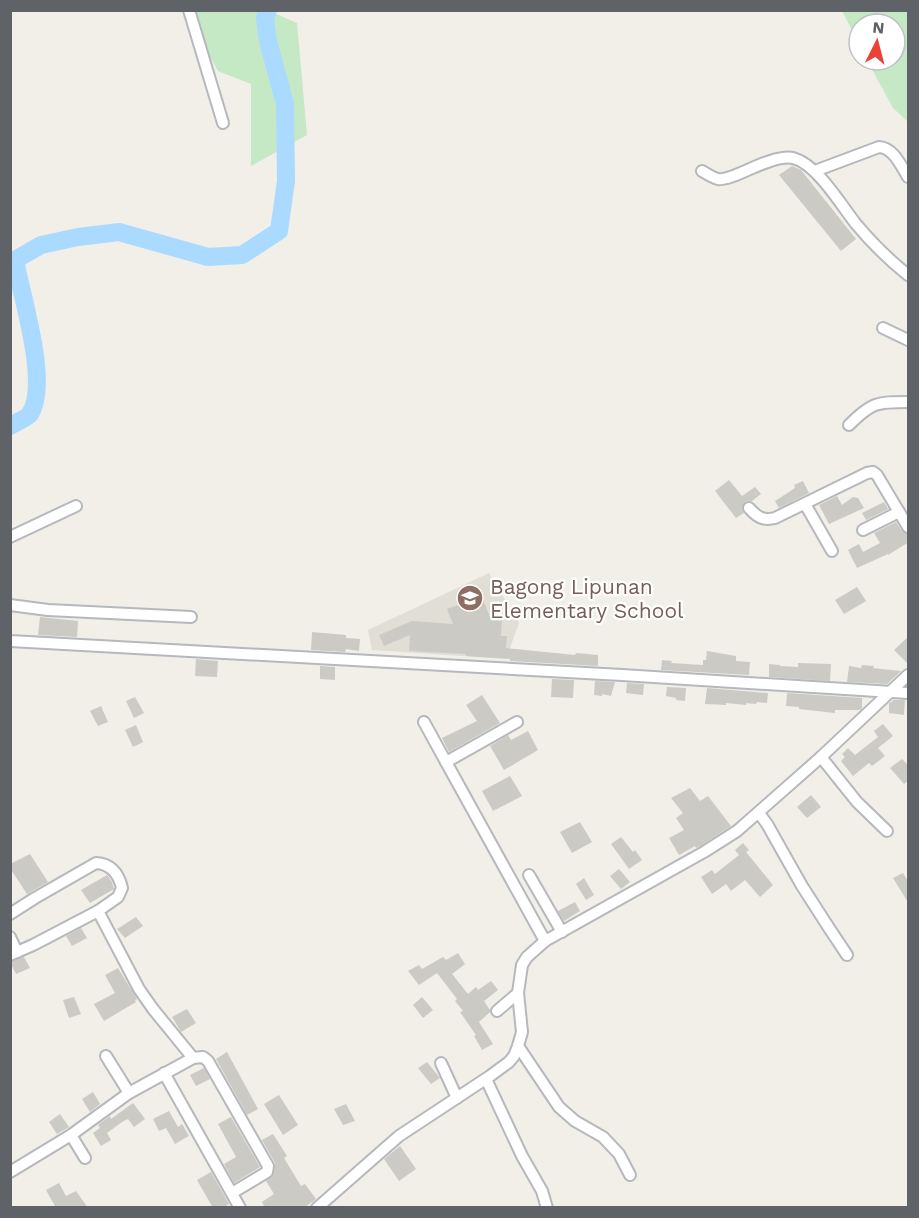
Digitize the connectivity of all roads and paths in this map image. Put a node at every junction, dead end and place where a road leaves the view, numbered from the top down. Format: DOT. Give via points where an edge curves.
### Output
graph roads {
  1 [pos="189,10"];
  2 [pos="223,123"];
  3 [pos="702,171"];
  4 [pos="815,171"];
  5 [pos="909,177"];
  6 [pos="909,275"];
  7 [pos="883,328"];
  8 [pos="909,340"];
  9 [pos="909,402"];
  10 [pos="849,425"];
  11 [pos="805,504"];
  12 [pos="76,506"];
  13 [pos="749,508"];
  14 [pos="900,512"];
  15 [pos="909,527"];
  16 [pos="863,530"];
  17 [pos="10,537"];
  18 [pos="832,551"];
  19 [pos="10,605"];
  20 [pos="191,617"];
  21 [pos="10,641"];
  22 [pos="909,675"];
  23 [pos="891,692"];
  24 [pos="909,693"];
  25 [pos="424,722"];
  26 [pos="517,722"];
  27 [pos="821,757"];
  28 [pos="446,762"];
  29 [pos="759,813"];
  30 [pos="886,831"];
  31 [pos="529,875"];
  32 [pos="98,911"];
  33 [pos="10,914"];
  34 [pos="562,932"];
  35 [pos="10,937"];
  36 [pos="545,941"];
  37 [pos="14,954"];
  38 [pos="847,955"];
  39 [pos="518,993"];
  40 [pos="497,1011"];
  41 [pos="518,1046"];
  42 [pos="106,1056"];
  43 [pos="193,1058"];
  44 [pos="441,1063"];
  45 [pos="164,1073"];
  46 [pos="486,1079"];
  47 [pos="129,1093"];
  48 [pos="457,1098"];
  49 [pos="71,1135"];
  50 [pos="85,1158"];
  51 [pos="10,1172"];
  52 [pos="630,1175"];
  53 [pos="232,1193"];
  54 [pos="240,1208"];
  55 [pos="317,1208"];
  56 [pos="547,1208"];
  1 -- 2 [label="street"];
  3 -- 4 [label="street" via="725,179 786,158"];
  4 -- 5 [label="street" via="884,147 891,150"];
  4 -- 6 [label="street" via="862,231"];
  7 -- 8 [label="street"];
  9 -- 10 [label="street" via="883,402 870,407"];
  11 -- 13 [label="street" via="768,520"];
  11 -- 14 [label="street" via="873,472"];
  11 -- 18 [label="street"];
  12 -- 17 [label="street"];
  14 -- 15 [label="street"];
  14 -- 16 [label="street"];
  19 -- 20 [label="street"];
  21 -- 23 [label="street"];
  22 -- 23 [label="street"];
  23 -- 24 [label="street"];
  23 -- 27 [label="street"];
  25 -- 28 [label="street"];
  26 -- 28 [label="street"];
  27 -- 29 [label="street"];
  27 -- 30 [label="street"];
  28 -- 36 [label="street"];
  29 -- 34 [label="street" via="704,852"];
  29 -- 38 [label="street"];
  31 -- 34 [label="street"];
  32 -- 33 [label="street" via="118,897 122,888 119,877 109,867 96,863"];
  32 -- 37 [label="street"];
  32 -- 43 [label="street" via="139,989"];
  34 -- 36 [label="street"];
  35 -- 37 [label="street"];
  36 -- 39 [label="street" via="522,965"];
  39 -- 40 [label="street"];
  39 -- 41 [label="street" via="522,1032"];
  41 -- 46 [label="street" via="509,1062"];
  41 -- 52 [label="street" via="560,1107 574,1121 603,1137 619,1154"];
  42 -- 47 [label="street"];
  43 -- 45 [label="street"];
  43 -- 53 [label="street" via="208,1060 268,1166 267,1172"];
  44 -- 48 [label="street"];
  45 -- 47 [label="street"];
  45 -- 53 [label="street"];
  46 -- 48 [label="street"];
  46 -- 56 [label="street"];
  47 -- 49 [label="street"];
  48 -- 55 [label="street" via="399,1136"];
  49 -- 50 [label="street"];
  49 -- 51 [label="street"];
  53 -- 54 [label="street"];
}
